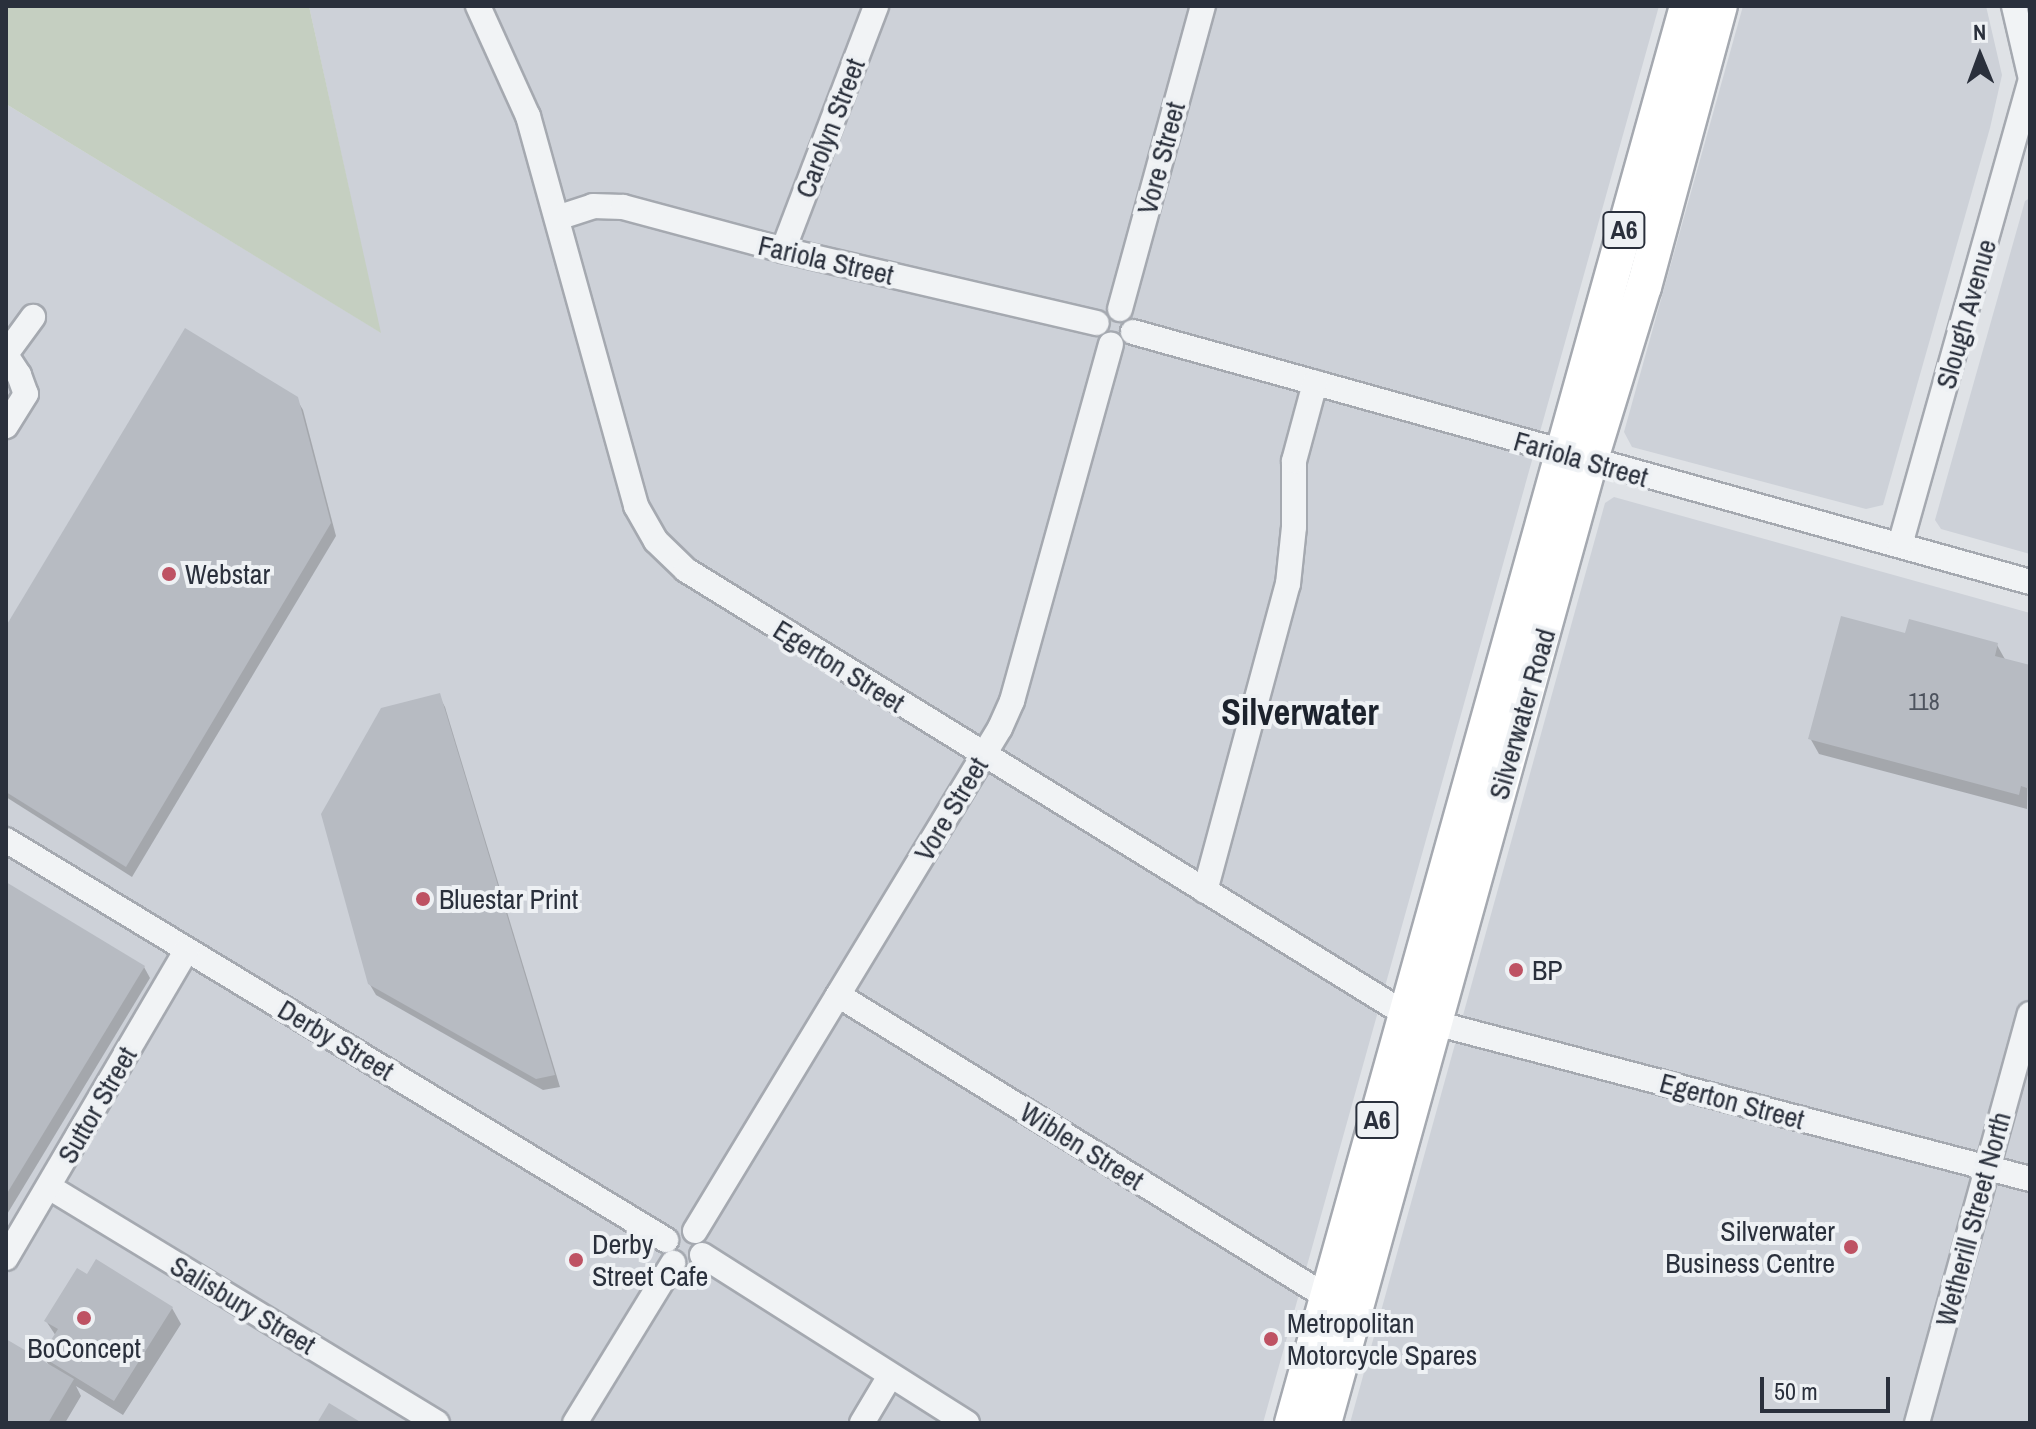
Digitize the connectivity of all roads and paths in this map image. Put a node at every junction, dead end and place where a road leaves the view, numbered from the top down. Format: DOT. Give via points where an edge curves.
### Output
graph roads {
  1 [pos="478,6"];
  2 [pos="876,6"];
  3 [pos="1203,6"];
  4 [pos="1687,6"];
  5 [pos="1720,6"];
  6 [pos="2014,6"];
  7 [pos="2030,75"];
  8 [pos="2030,82"];
  9 [pos="2020,163"];
  10 [pos="557,218"];
  11 [pos="783,250"];
  12 [pos="1120,309"];
  13 [pos="33,317"];
  14 [pos="1097,323"];
  15 [pos="1133,332"];
  16 [pos="1111,345"];
  17 [pos="6,355"];
  18 [pos="1315,383"];
  19 [pos="6,426"];
  20 [pos="1576,458"];
  21 [pos="1900,545"];
  22 [pos="2030,582"];
  23 [pos="983,756"];
  24 [pos="6,840"];
  25 [pos="1205,891"];
  26 [pos="187,950"];
  27 [pos="838,995"];
  28 [pos="2030,1014"];
  29 [pos="1421,1019"];
  30 [pos="1987,1168"];
  31 [pos="2030,1179"];
  32 [pos="49,1187"];
  33 [pos="695,1231"];
  34 [pos="669,1252"];
  35 [pos="702,1255"];
  36 [pos="6,1258"];
  37 [pos="1327,1297"];
  38 [pos="890,1376"];
  39 [pos="437,1423"];
  40 [pos="575,1423"];
  41 [pos="862,1423"];
  42 [pos="967,1423"];
  43 [pos="1292,1423"];
  44 [pos="1324,1423"];
  45 [pos="1917,1423"];
  1 -- 10 [label="street, Egerton Street" via="528,116"];
  2 -- 11 [label="street, Carolyn Street"];
  3 -- 12 [label="street, Vore Street"];
  4 -- 20 [label="highway, Silverwater Road / A6"];
  5 -- 20 [label="highway, Silverwater Road / A6" via="1644,287"];
  6 -- 7 [label="street"];
  8 -- 9 [label="street, Slough Avenue"];
  9 -- 21 [label="street, Slough Avenue"];
  10 -- 11 [label="street, Fariola Street" via="608,205"];
  10 -- 23 [label="street, Egerton Street" via="636,506 656,541 686,570"];
  11 -- 14 [label="street, Fariola Street"];
  12 -- 14 [label="street" via="1108,310"];
  12 -- 15 [label="street" via="1132,321"];
  13 -- 17 [label="street"];
  14 -- 16 [label="street" via="1101,340"];
  15 -- 16 [label="street" via="1127,341"];
  15 -- 18 [label="street, Fariola Street"];
  16 -- 23 [label="street, Vore Street" via="1012,701"];
  17 -- 19 [label="street" via="26,394"];
  18 -- 20 [label="street, Fariola Street"];
  18 -- 25 [label="street" via="1294,461 1288,584"];
  20 -- 21 [label="street, Fariola Street"];
  20 -- 29 [label="highway, Silverwater Road / A6"];
  21 -- 22 [label="street, Fariola Street"];
  23 -- 25 [label="street, Egerton Street"];
  23 -- 27 [label="street, Vore Street"];
  24 -- 26 [label="street, Derby Street"];
  25 -- 29 [label="street, Egerton Street"];
  26 -- 32 [label="street, Suttor Street"];
  26 -- 34 [label="street, Derby Street"];
  27 -- 33 [label="street, Vore Street"];
  27 -- 37 [label="street, Wiblen Street"];
  28 -- 30 [label="street, Wetherill Street North"];
  29 -- 30 [label="street, Egerton Street"];
  29 -- 37 [label="highway, Silverwater Road / A6"];
  29 -- 44 [label="highway, Silverwater Road / A6"];
  30 -- 31 [label="street, Egerton Street"];
  30 -- 45 [label="street, Wetherill Street North"];
  32 -- 36 [label="street, Suttor Street"];
  32 -- 39 [label="street, Salisbury Street"];
  33 -- 34 [label="street" via="678,1229"];
  33 -- 35 [label="street" via="702,1239"];
  34 -- 35 [label="street" via="690,1266"];
  34 -- 40 [label="street"];
  35 -- 38 [label="street"];
  37 -- 43 [label="highway, Silverwater Road / A6"];
  38 -- 41 [label="street"];
  38 -- 42 [label="street"];
}
